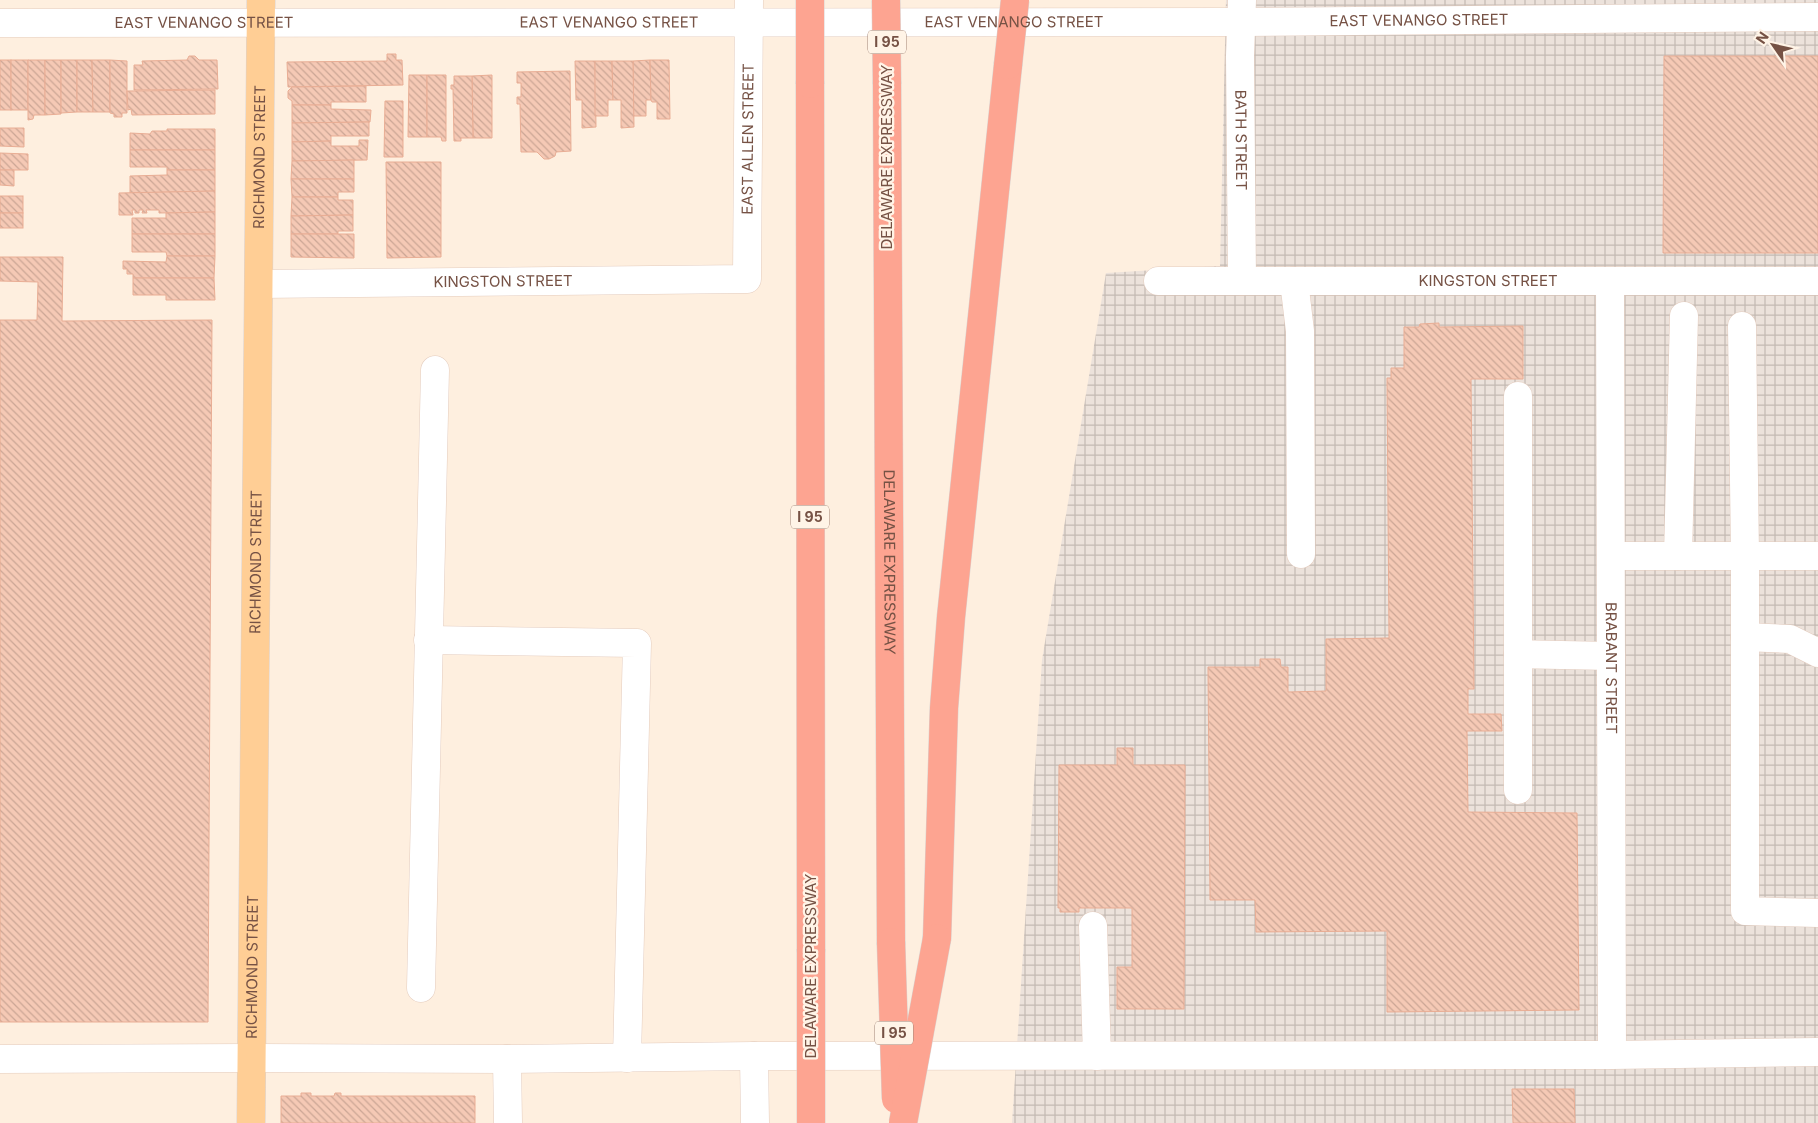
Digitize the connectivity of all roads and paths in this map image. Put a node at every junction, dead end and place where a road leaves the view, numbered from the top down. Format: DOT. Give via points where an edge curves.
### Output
graph roads {
  1 [pos="810,0"];
  2 [pos="886,0"];
  3 [pos="1015,0"];
  4 [pos="261,11"];
  5 [pos="749,11"];
  6 [pos="1242,11"];
  7 [pos="1818,17"];
  8 [pos="0,24"];
  9 [pos="747,279"];
  10 [pos="1242,280"];
  11 [pos="1158,281"];
  12 [pos="1294,281"];
  13 [pos="1818,281"];
  14 [pos="1610,282"];
  15 [pos="259,284"];
  16 [pos="1684,316"];
  17 [pos="1742,326"];
  18 [pos="435,370"];
  19 [pos="1518,396"];
  20 [pos="1301,554"];
  21 [pos="1611,556"];
  22 [pos="1678,556"];
  23 [pos="1745,556"];
  24 [pos="1818,556"];
  25 [pos="1745,637"];
  26 [pos="428,640"];
  27 [pos="1518,654"];
  28 [pos="1818,654"];
  29 [pos="1611,656"];
  30 [pos="1518,790"];
  31 [pos="1818,913"];
  32 [pos="1093,926"];
  33 [pos="421,988"];
  34 [pos="1818,1052"];
  35 [pos="1612,1055"];
  36 [pos="754,1056"];
  37 [pos="1097,1056"];
  38 [pos="251,1058"];
  39 [pos="628,1058"];
  40 [pos="508,1059"];
  41 [pos="0,1060"];
  42 [pos="251,1123"];
  43 [pos="508,1123"];
  44 [pos="755,1123"];
  45 [pos="811,1123"];
  46 [pos="897,1123"];
  47 [pos="903,1123"];
  1 -- 45 [label="highway, DELAWARE EXPRESSWAY / I 95, bridge"];
  2 -- 46 [label="highway, DELAWARE EXPRESSWAY / I 95, bridge" via="890,942"];
  3 -- 47 [label="highway, bridge" via="951,617 944,708 937,938"];
  4 -- 5 [label="street, EAST VENANGO STREET"];
  4 -- 8 [label="street, EAST VENANGO STREET"];
  4 -- 15 [label="main road, RICHMOND STREET"];
  5 -- 6 [label="street, EAST VENANGO STREET"];
  5 -- 9 [label="street, EAST ALLEN STREET"];
  6 -- 7 [label="street, EAST VENANGO STREET"];
  6 -- 10 [label="street, BATH STREET"];
  9 -- 15 [label="street, KINGSTON STREET"];
  10 -- 11 [label="street, KINGSTON STREET"];
  10 -- 12 [label="street, KINGSTON STREET"];
  12 -- 14 [label="street, KINGSTON STREET"];
  12 -- 20 [label="street" via="1300,331"];
  13 -- 14 [label="street, KINGSTON STREET"];
  14 -- 21 [label="street, BRABANT STREET"];
  15 -- 38 [label="main road, RICHMOND STREET"];
  16 -- 22 [label="street"];
  17 -- 23 [label="street"];
  18 -- 26 [label="street"];
  19 -- 27 [label="street"];
  21 -- 22 [label="street"];
  21 -- 29 [label="street, BRABANT STREET"];
  22 -- 23 [label="street"];
  23 -- 24 [label="street"];
  23 -- 25 [label="street"];
  25 -- 28 [label="street" via="1790,639"];
  25 -- 31 [label="street" via="1745,912"];
  26 -- 33 [label="street"];
  26 -- 39 [label="street" via="637,643"];
  27 -- 29 [label="street"];
  27 -- 30 [label="street"];
  29 -- 35 [label="street, BRABANT STREET"];
  32 -- 37 [label="street"];
  34 -- 35 [label="street"];
  35 -- 37 [label="street"];
  36 -- 37 [label="street"];
  36 -- 39 [label="street"];
  36 -- 44 [label="street"];
  38 -- 40 [label="street"];
  38 -- 41 [label="street"];
  38 -- 42 [label="main road, RICHMOND STREET"];
  39 -- 40 [label="street"];
  40 -- 43 [label="street"];
}
